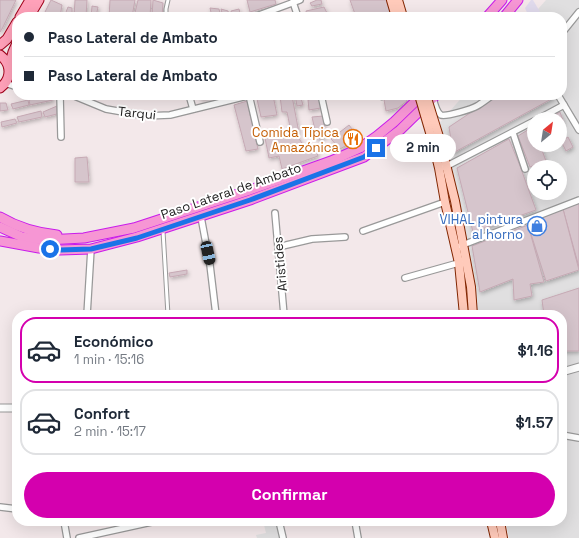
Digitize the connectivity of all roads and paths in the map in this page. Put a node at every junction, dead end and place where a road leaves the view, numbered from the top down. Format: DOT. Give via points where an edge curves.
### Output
graph roads {
  1 [pos="30,0"];
  2 [pos="39,0"];
  3 [pos="168,0"];
  4 [pos="300,0"];
  5 [pos="391,0"];
  6 [pos="398,0"];
  7 [pos="502,0"];
  8 [pos="518,0"];
  9 [pos="293,1"];
  10 [pos="23,12"];
  11 [pos="33,12"];
  12 [pos="166,12"];
  13 [pos="266,12"];
  14 [pos="296,12"];
  15 [pos="395,12"];
  16 [pos="402,12"];
  17 [pos="491,12"];
  18 [pos="508,12"];
  19 [pos="579,12"];
  20 [pos="567,27"];
  21 [pos="12,30"];
  22 [pos="0,45"];
  23 [pos="12,52"];
  24 [pos="0,55"];
  25 [pos="9,67"];
  26 [pos="3,85"];
  27 [pos="60,100"];
  28 [pos="84,100"];
  29 [pos="191,100"];
  30 [pos="230,100"];
  31 [pos="251,100"];
  32 [pos="322,100"];
  33 [pos="415,100"];
  34 [pos="422,100"];
  35 [pos="428,100"];
  36 [pos="432,100"];
  37 [pos="433,100"];
  38 [pos="485,100"];
  39 [pos="561,100"];
  40 [pos="564,105"];
  41 [pos="193,109"];
  42 [pos="551,112"];
  43 [pos="327,122"];
  44 [pos="527,125"];
  45 [pos="579,129"];
  46 [pos="513,133"];
  47 [pos="61,137"];
  48 [pos="260,142"];
  49 [pos="436,142"];
  50 [pos="443,167"];
  51 [pos="525,169"];
  52 [pos="579,200"];
  53 [pos="445,202"];
  54 [pos="275,213"];
  55 [pos="0,217"];
  56 [pos="201,217"];
  57 [pos="0,227"];
  58 [pos="163,229"];
  59 [pos="363,231"];
  60 [pos="0,236"];
  61 [pos="345,237"];
  62 [pos="84,238"];
  63 [pos="0,241"];
  64 [pos="11,243"];
  65 [pos="278,247"];
  66 [pos="459,247"];
  67 [pos="91,249"];
  68 [pos="462,262"];
  69 [pos="404,278"];
  70 [pos="87,310"];
  71 [pos="168,310"];
  72 [pos="215,310"];
  73 [pos="284,310"];
  74 [pos="464,310"];
  75 [pos="473,310"];
  76 [pos="579,367"];
  77 [pos="567,371"];
  78 [pos="0,408"];
  79 [pos="12,408"];
  80 [pos="567,436"];
  81 [pos="579,438"];
  82 [pos="0,507"];
  83 [pos="12,508"];
  84 [pos="65,526"];
  85 [pos="133,526"];
  86 [pos="280,526"];
  87 [pos="355,526"];
  88 [pos="492,526"];
  89 [pos="501,526"];
  90 [pos="67,538"];
  91 [pos="79,538"];
  92 [pos="283,538"];
  93 [pos="358,538"];
  94 [pos="495,538"];
  95 [pos="503,538"];
  1 -- 10 [label="main road"];
  2 -- 11 [label="main road"];
  3 -- 12 [label="lane"];
  4 -- 9 [label="street"];
  5 -- 15 [label="main road"];
  6 -- 16 [label="main road"];
  7 -- 17 [label="highway"];
  8 -- 18 [label="highway"];
  9 -- 13 [label="street"];
  9 -- 14 [label="street"];
  19 -- 20 [label="street"];
  21 -- 22 [label="main road"];
  23 -- 25 [label="main road"];
  24 -- 25 [label="main road"];
  25 -- 26 [label="main road" via="8,78"];
  27 -- 47 [label="street"];
  28 -- 41 [label="street, Tarqui" via="106,109 146,116 170,115"];
  29 -- 41 [label="street"];
  30 -- 41 [label="street, Tarqui"];
  31 -- 48 [label="street"];
  32 -- 43 [label="street"];
  33 -- 62 [label="highway, Paso Lateral de Ambato" via="378,136 360,148 331,161 141,226"];
  34 -- 49 [label="main road, bridge"];
  35 -- 56 [label="highway, Paso Lateral de Ambato" via="400,130 364,157"];
  36 -- 49 [label="main road, bridge"];
  37 -- 38 [label="street" via="438,113 445,115 476,106"];
  39 -- 40 [label="street"];
  40 -- 42 [label="street"];
  40 -- 45 [label="street"];
  44 -- 46 [label="street"];
  46 -- 50 [label="street"];
  46 -- 51 [label="street"];
  49 -- 50 [label="main road"];
  50 -- 53 [label="main road"];
  50 -- 66 [label="main road" via="455,201"];
  52 -- 66 [label="street"];
  53 -- 59 [label="street"];
  53 -- 66 [label="main road"];
  54 -- 65 [label="street, Aristides"];
  55 -- 62 [label="highway" via="12,224 45,234"];
  56 -- 58 [label="highway, Paso Lateral de Ambato"];
  56 -- 72 [label="street"];
  57 -- 62 [label="highway" via="35,239"];
  58 -- 67 [label="highway, Paso Lateral de Ambato"];
  58 -- 71 [label="lane"];
  60 -- 64 [label="highway"];
  61 -- 65 [label="street" via="312,239"];
  63 -- 64 [label="highway, Paso Lateral de Ambato"];
  64 -- 67 [label="highway, Paso Lateral de Ambato" via="60,250"];
  65 -- 73 [label="street, Aristides"];
  66 -- 68 [label="main road"];
  67 -- 70 [label="street"];
  68 -- 69 [label="street"];
  68 -- 74 [label="main road"];
  68 -- 75 [label="main road" via="471,287"];
  76 -- 77 [label="street"];
  78 -- 79 [label="street"];
  80 -- 81 [label="street"];
  82 -- 83 [label="street"];
  84 -- 90 [label="street"];
  85 -- 91 [label="street"];
  86 -- 92 [label="street"];
  87 -- 93 [label="street"];
  88 -- 94 [label="main road"];
  89 -- 95 [label="main road"];
}
